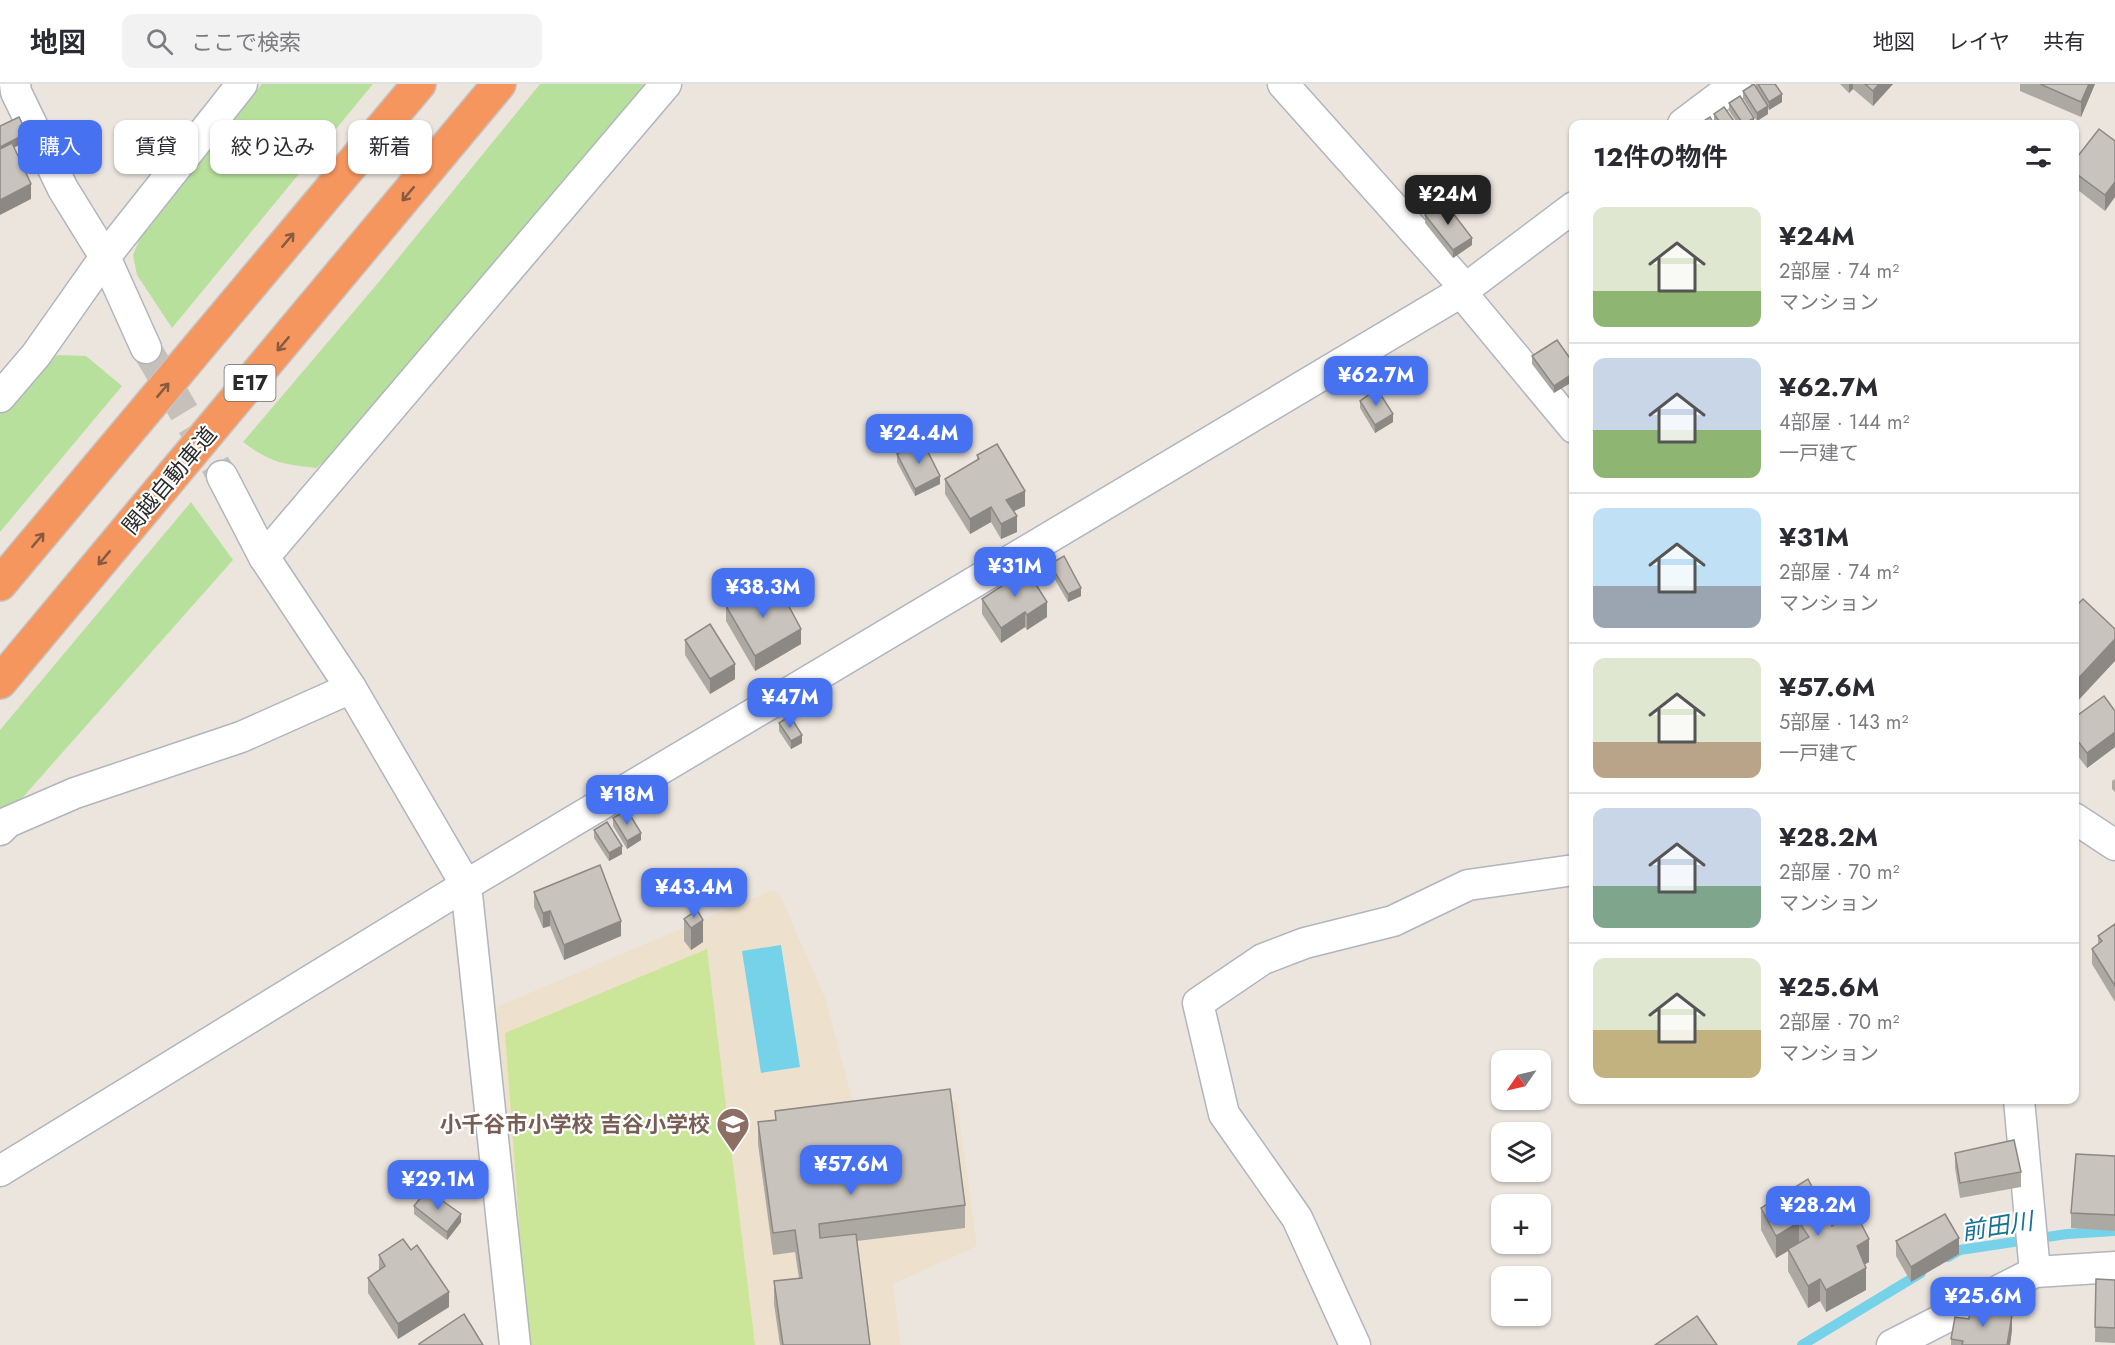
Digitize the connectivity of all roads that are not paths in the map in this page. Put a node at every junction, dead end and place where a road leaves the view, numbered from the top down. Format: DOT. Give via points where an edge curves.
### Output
graph roads {
  1 [pos="15,84"];
  2 [pos="242,84"];
  3 [pos="418,84"];
  4 [pos="499,84"];
  5 [pos="666,84"];
  6 [pos="1283,84"];
  7 [pos="1736,84"];
  8 [pos="1688,120"];
  9 [pos="1569,211"];
  10 [pos="105,256"];
  11 [pos="1463,290"];
  12 [pos="146,348"];
  13 [pos="0,397"];
  14 [pos="1569,422"];
  15 [pos="222,476"];
  16 [pos="264,557"];
  17 [pos="0,585"];
  18 [pos="0,682"];
  19 [pos="351,688"];
  20 [pos="2079,821"];
  21 [pos="0,830"];
  22 [pos="2115,845"];
  23 [pos="1569,871"];
  24 [pos="466,885"];
  25 [pos="2019,1104"];
  26 [pos="0,1171"];
  27 [pos="2115,1267"];
  28 [pos="2035,1272"];
  29 [pos="515,1345"];
  30 [pos="1355,1345"];
  31 [pos="1892,1345"];
  1 -- 10 [label="street" via="63,189"];
  2 -- 10 [label="street"];
  17 -- 3 [label="highway, E17, one-way"];
  4 -- 18 [label="highway, 関越自動車道 / E17, one-way"];
  5 -- 16 [label="street"];
  6 -- 11 [label="street"];
  7 -- 8 [label="street"];
  9 -- 11 [label="street"];
  10 -- 12 [label="street"];
  10 -- 13 [label="street" via="36,355"];
  11 -- 14 [label="street"];
  11 -- 24 [label="street"];
  15 -- 16 [label="street"];
  16 -- 19 [label="street"];
  19 -- 21 [label="street" via="241,737 75,793 8,822"];
  19 -- 24 [label="street"];
  20 -- 22 [label="street"];
  23 -- 30 [label="street" via="1468,885 1393,921 1305,942 1263,959 1198,1003 1224,1114 1297,1218"];
  24 -- 26 [label="street"];
  24 -- 29 [label="street"];
  25 -- 28 [label="street"];
  27 -- 28 [label="street"];
  28 -- 31 [label="street"];
}
